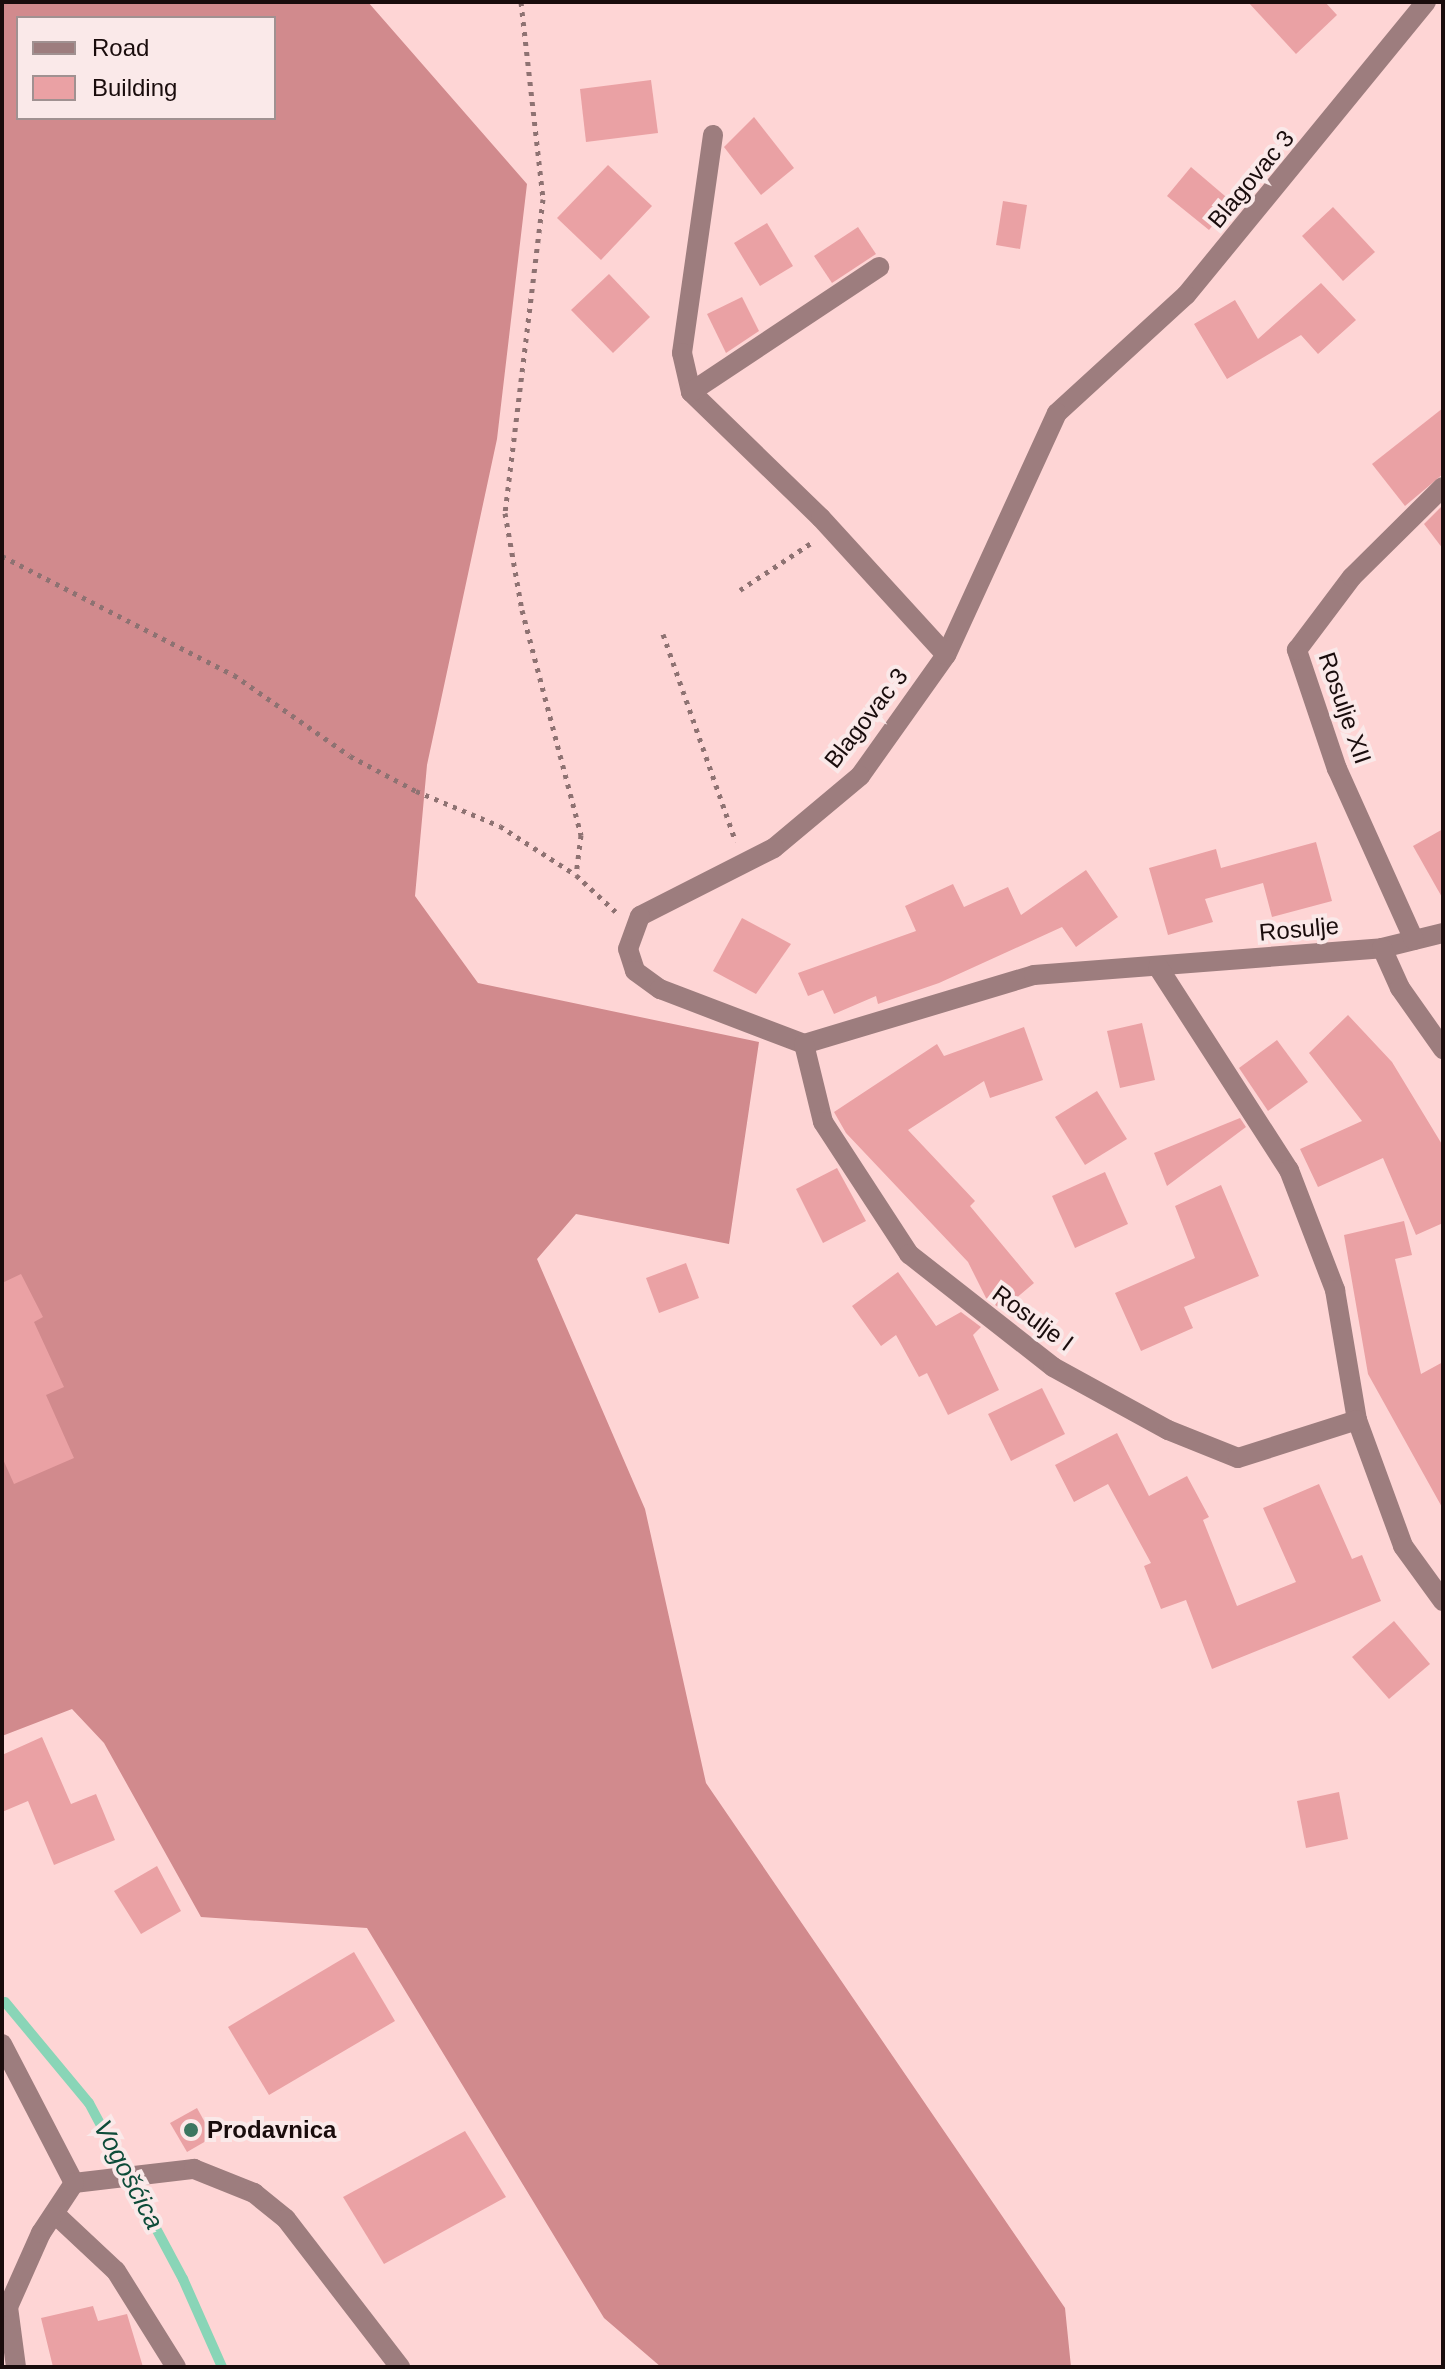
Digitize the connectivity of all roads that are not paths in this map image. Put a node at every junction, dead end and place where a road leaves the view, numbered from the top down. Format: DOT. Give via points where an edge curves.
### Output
graph roads {
  1 [pos="1426,2"];
  2 [pos="713,135"];
  3 [pos="879,267"];
  4 [pos="691,392"];
  5 [pos="1443,487"];
  6 [pos="946,655"];
  7 [pos="1443,933"];
  8 [pos="1414,940"];
  9 [pos="1382,948"];
  10 [pos="1158,967"];
  11 [pos="804,1044"];
  12 [pos="1443,1049"];
  13 [pos="1357,1420"];
  14 [pos="1443,1601"];
  15 [pos="2,2044"];
  16 [pos="74,2183"];
  17 [pos="55,2214"];
  18 [pos="6,2336"];
  19 [pos="16,2367"];
  20 [pos="176,2367"];
  21 [pos="400,2367"];
  1 -- 6 [label="street, Blagovac 3" via="1186,295 1057,413"];
  2 -- 4 [label="street" via="682,353"];
  3 -- 4 [label="street"];
  4 -- 6 [label="street" via="831,529"];
  5 -- 8 [label="street, Rosulje XII" via="1352,577 1297,650 1337,769"];
  6 -- 11 [label="street, Blagovac 3" via="860,776 774,848 640,916 632,926 629,960 660,989"];
  7 -- 8 [label="street, Rosulje"];
  8 -- 9 [label="street, Rosulje"];
  9 -- 10 [label="street, Rosulje"];
  9 -- 12 [label="street" via="1400,988"];
  10 -- 11 [label="street" via="1034,975"];
  10 -- 13 [label="street" via="1289,1170 1335,1290"];
  11 -- 13 [label="street, Rosulje I" via="823,1122 909,1254 1053,1367 1168,1430 1238,1458"];
  13 -- 14 [label="street" via="1403,1546"];
  15 -- 16 [label="street"];
  16 -- 17 [label="street"];
  16 -- 21 [label="street" via="194,2169 254,2193 286,2219"];
  17 -- 18 [label="street" via="17,2281"];
  17 -- 20 [label="street" via="116,2271"];
  18 -- 19 [label="street"];
}
